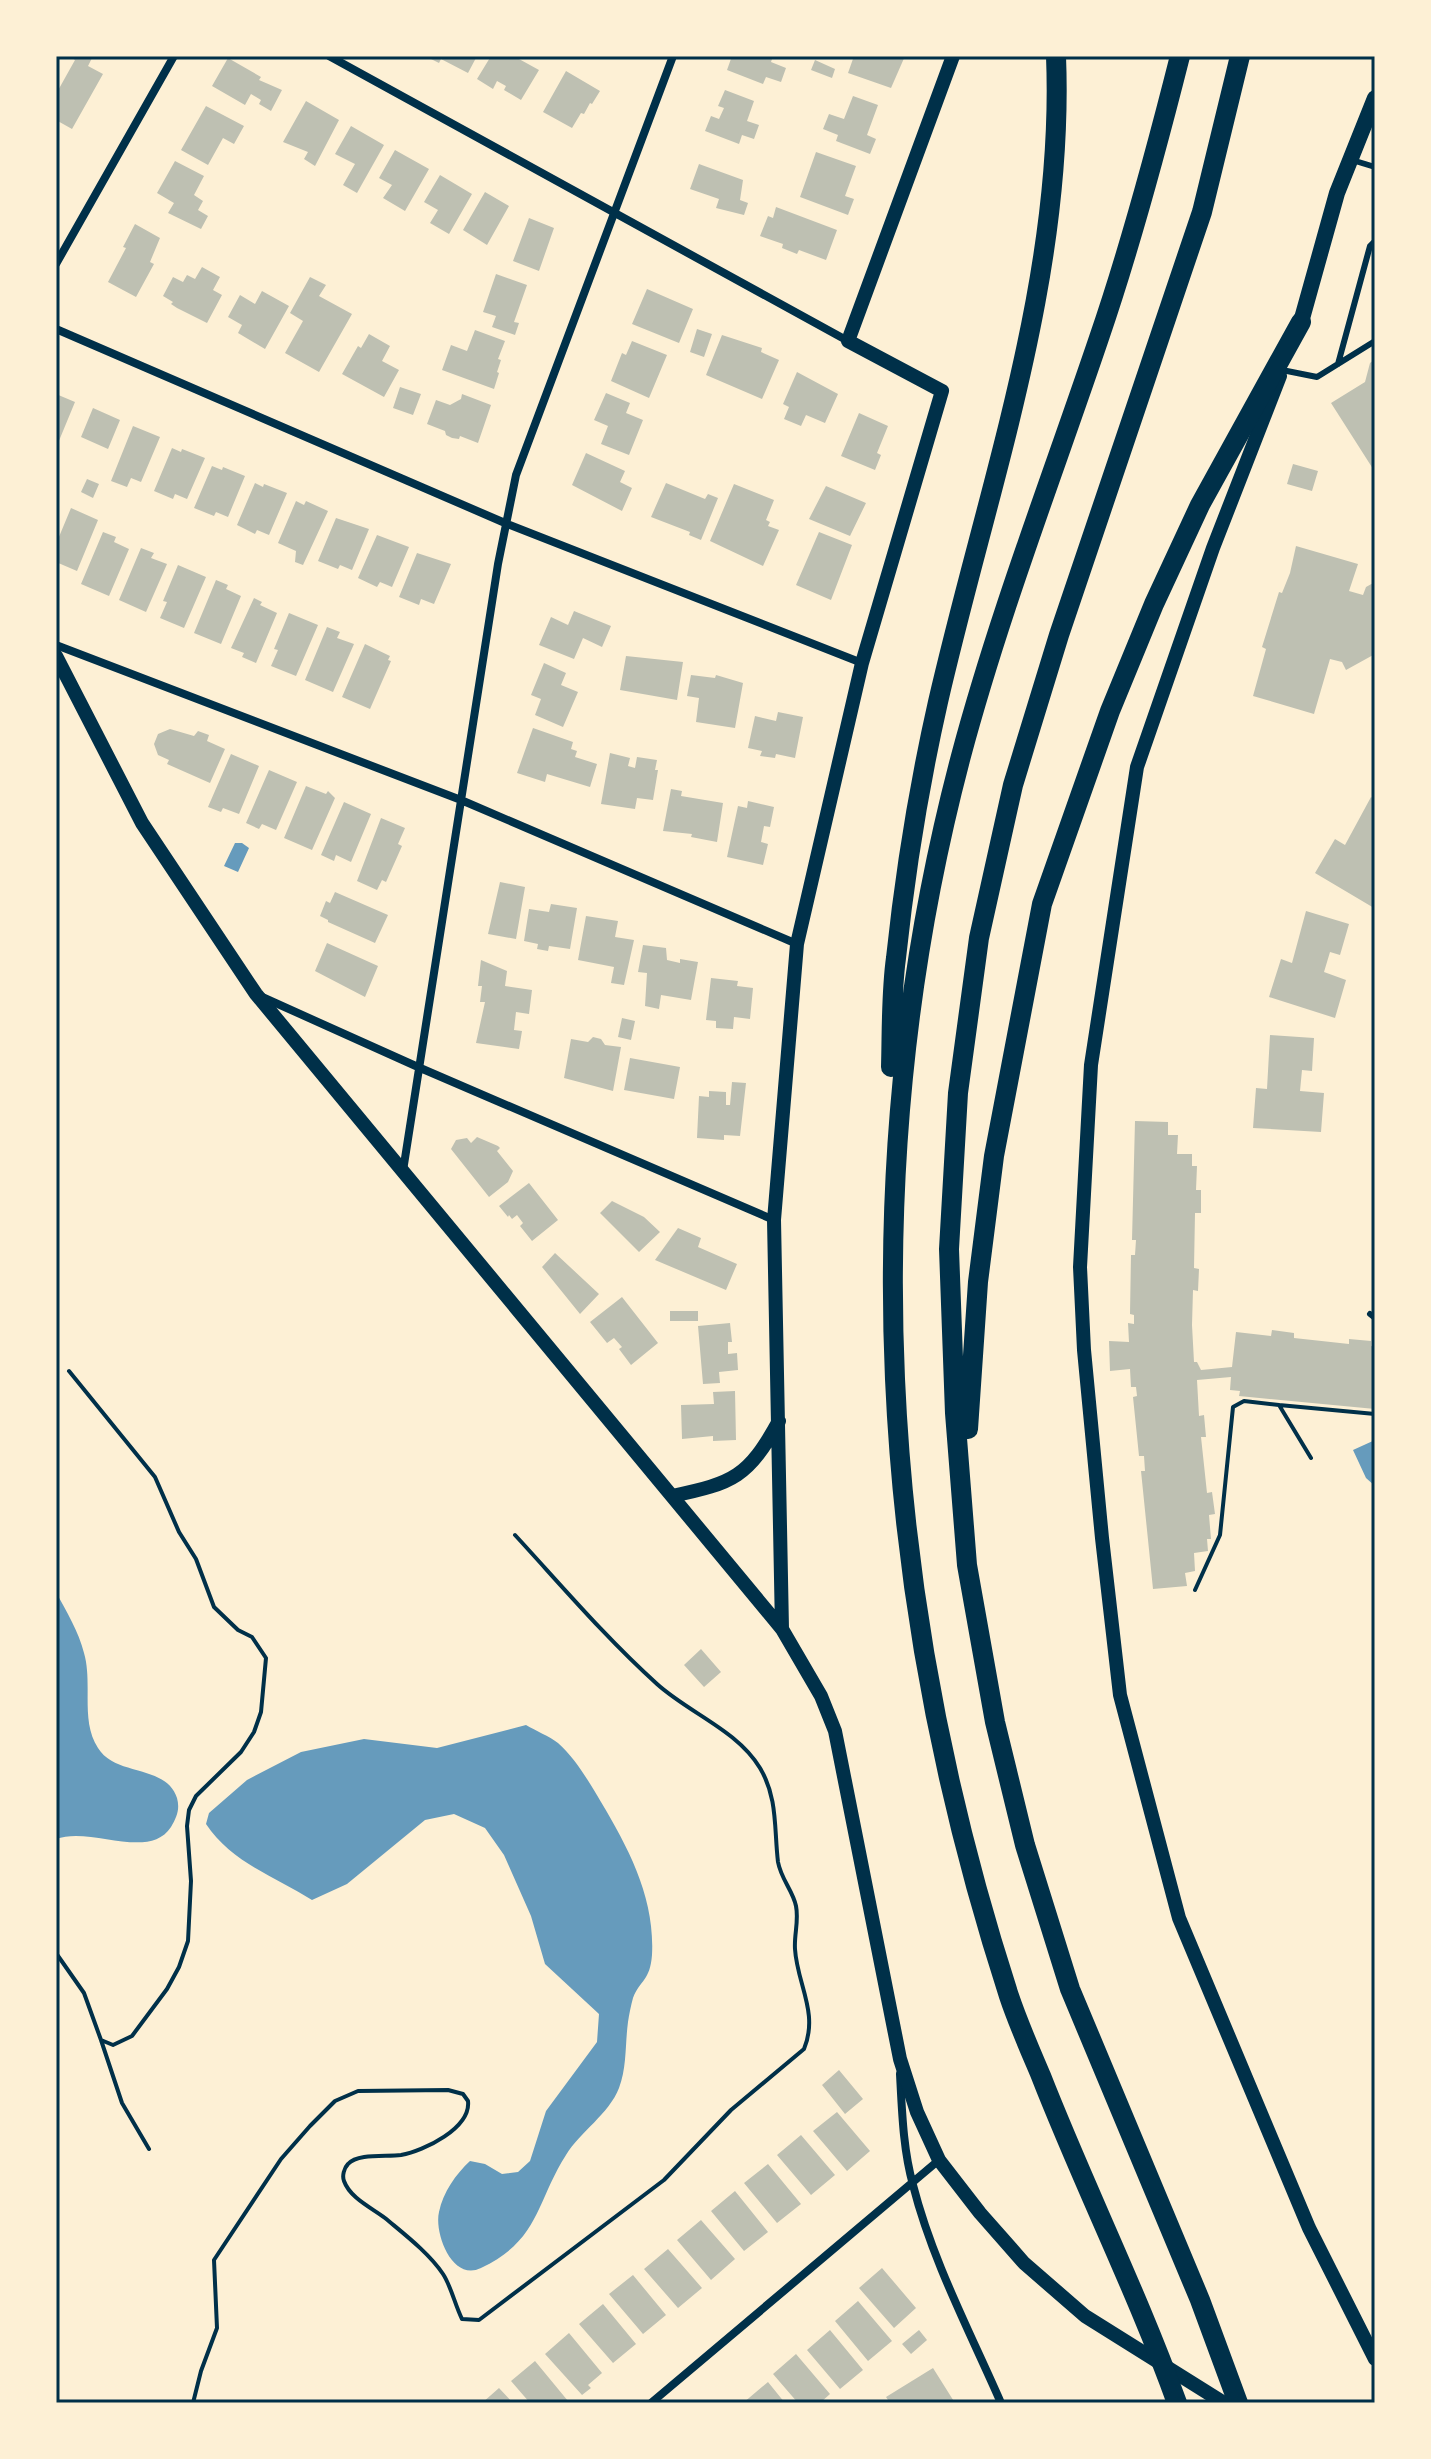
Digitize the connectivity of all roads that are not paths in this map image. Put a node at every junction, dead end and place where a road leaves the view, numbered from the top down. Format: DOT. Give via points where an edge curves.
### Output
graph roads {
  1 [pos="174,56"];
  2 [pos="329,56"];
  3 [pos="673,56"];
  4 [pos="953,56"];
  5 [pos="1056,56"];
  6 [pos="1180,56"];
  7 [pos="1240,56"];
  8 [pos="1375,98"];
  9 [pos="1350,160"];
  10 [pos="1375,167"];
  11 [pos="616,212"];
  12 [pos="1375,241"];
  13 [pos="56,264"];
  14 [pos="1301,322"];
  15 [pos="56,329"];
  16 [pos="848,341"];
  17 [pos="1375,341"];
  18 [pos="1338,364"];
  19 [pos="1282,370"];
  20 [pos="505,523"];
  21 [pos="56,645"];
  22 [pos="56,656"];
  23 [pos="862,663"];
  24 [pos="461,800"];
  25 [pos="797,944"];
  26 [pos="256,994"];
  27 [pos="418,1067"];
  28 [pos="403,1172"];
  29 [pos="893,1218"];
  30 [pos="774,1220"];
  31 [pos="779,1421"];
  32 [pos="672,1496"];
  33 [pos="967,1565"];
  34 [pos="782,1629"];
  35 [pos="900,2059"];
  36 [pos="939,2160"];
  37 [pos="912,2182"];
  38 [pos="1375,2359"];
  39 [pos="651,2403"];
  40 [pos="1001,2403"];
  41 [pos="1177,2403"];
  42 [pos="1224,2403"];
  43 [pos="1238,2403"];
  1 -- 13 [label="street"];
  2 -- 11 [label="street"];
  3 -- 11 [label="street"];
  4 -- 16 [label="street"];
  5 -- 29 [label="highway" via="1052,200 1032,328 938,702 913,831 895,961"];
  6 -- 29 [label="highway" via="1148,186 1005,605 961,756 926,908 903,1061"];
  7 -- 33 [label="highway" via="1202,212 1013,785 979,938 958,1093 949,1249"];
  8 -- 9 [label="main road"];
  9 -- 10 [label="lane"];
  9 -- 14 [label="main road"];
  11 -- 16 [label="street"];
  11 -- 20 [label="street" via="516,475"];
  12 -- 18 [label="lane"];
  14 -- 19 [label="street"];
  14 -- 33 [label="highway" via="1200,505 1154,604 1042,904 994,1156 978,1282 968,1406"];
  15 -- 20 [label="street"];
  16 -- 23 [label="street" via="942,391"];
  17 -- 18 [label="lane"];
  18 -- 19 [label="lane" via="1317,377"];
  19 -- 38 [label="street" via="1137,767 1091,1065 1080,1267 1120,1695 1179,1918 1309,2228"];
  20 -- 23 [label="street"];
  20 -- 24 [label="street"];
  21 -- 24 [label="street"];
  22 -- 26 [label="street" via="142,823"];
  23 -- 25 [label="street"];
  24 -- 25 [label="street"];
  24 -- 27 [label="street"];
  25 -- 30 [label="street"];
  26 -- 27 [label="street"];
  26 -- 28 [label="street"];
  27 -- 28 [label="street"];
  27 -- 30 [label="street"];
  28 -- 32 [label="street"];
  29 -- 41 [label="highway" via="893,1379 905,1535 929,1691 965,1848 1011,2001"];
  30 -- 31 [label="street"];
  31 -- 32 [label="street" via="761,1454 738,1476"];
  31 -- 34 [label="street"];
  32 -- 34 [label="street"];
  33 -- 43 [label="highway" via="995,1722 1025,1845 1070,1989"];
  34 -- 35 [label="street" via="835,1731"];
  35 -- 36 [label="street"];
  35 -- 37 [label="street" via="902,2127"];
  36 -- 37 [label="street"];
  36 -- 42 [label="street" via="1024,2263 1085,2316"];
  37 -- 39 [label="street"];
  37 -- 40 [label="street" via="928,2236"];
}
